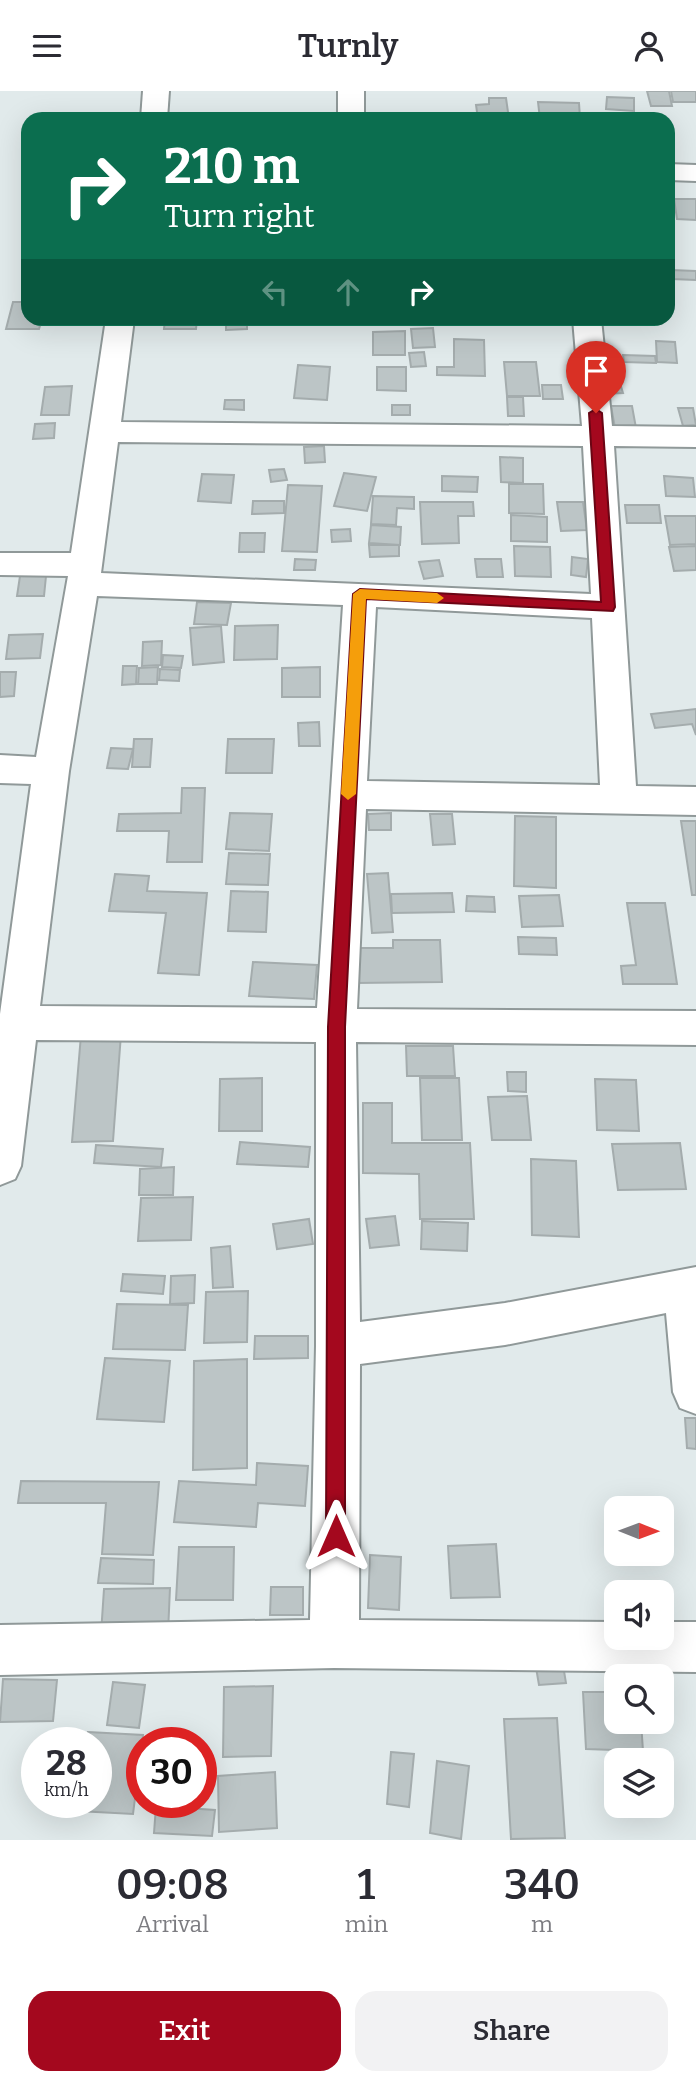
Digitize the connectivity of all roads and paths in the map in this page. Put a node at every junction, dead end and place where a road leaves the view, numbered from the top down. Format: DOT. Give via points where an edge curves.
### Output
graph roads {
  1 [pos="156,91"];
  2 [pos="351,91"];
  3 [pos="156,112"];
  4 [pos="351,112"];
  5 [pos="675,172"];
  6 [pos="696,173"];
  7 [pos="119,326"];
  8 [pos="588,326"];
  9 [pos="105,432"];
  10 [pos="598,436"];
  11 [pos="696,437"];
  12 [pos="0,564"];
  13 [pos="84,575"];
  14 [pos="360,594"];
  15 [pos="608,607"];
  16 [pos="0,769"];
  17 [pos="51,771"];
  18 [pos="348,795"];
  19 [pos="619,799"];
  20 [pos="696,801"];
  21 [pos="14,937"];
  22 [pos="19,1023"];
  23 [pos="337,1027"];
  24 [pos="696,1028"];
  25 [pos="1,1153"];
  26 [pos="691,1288"];
  27 [pos="338,1346"];
  28 [pos="696,1392"];
  29 [pos="334,1644"];
  30 [pos="696,1647"];
  31 [pos="0,1650"];
  1 -- 3 [label="street"];
  2 -- 4 [label="street"];
  5 -- 6 [label="street"];
  7 -- 9 [label="street"];
  8 -- 10 [label="street"];
  9 -- 10 [label="street"];
  9 -- 13 [label="street"];
  10 -- 11 [label="street"];
  10 -- 15 [label="street"];
  12 -- 13 [label="street"];
  13 -- 14 [label="street"];
  13 -- 17 [label="street"];
  14 -- 15 [label="street"];
  14 -- 18 [label="street"];
  15 -- 19 [label="street"];
  16 -- 17 [label="street"];
  17 -- 21 [label="street"];
  18 -- 19 [label="street"];
  18 -- 23 [label="street"];
  19 -- 20 [label="street"];
  21 -- 22 [label="street"];
  22 -- 23 [label="street"];
  22 -- 25 [label="street"];
  23 -- 24 [label="street"];
  23 -- 27 [label="street"];
  26 -- 27 [label="street" via="505,1324"];
  26 -- 28 [label="street"];
  27 -- 29 [label="street"];
  29 -- 30 [label="street"];
  29 -- 31 [label="street"];
}
